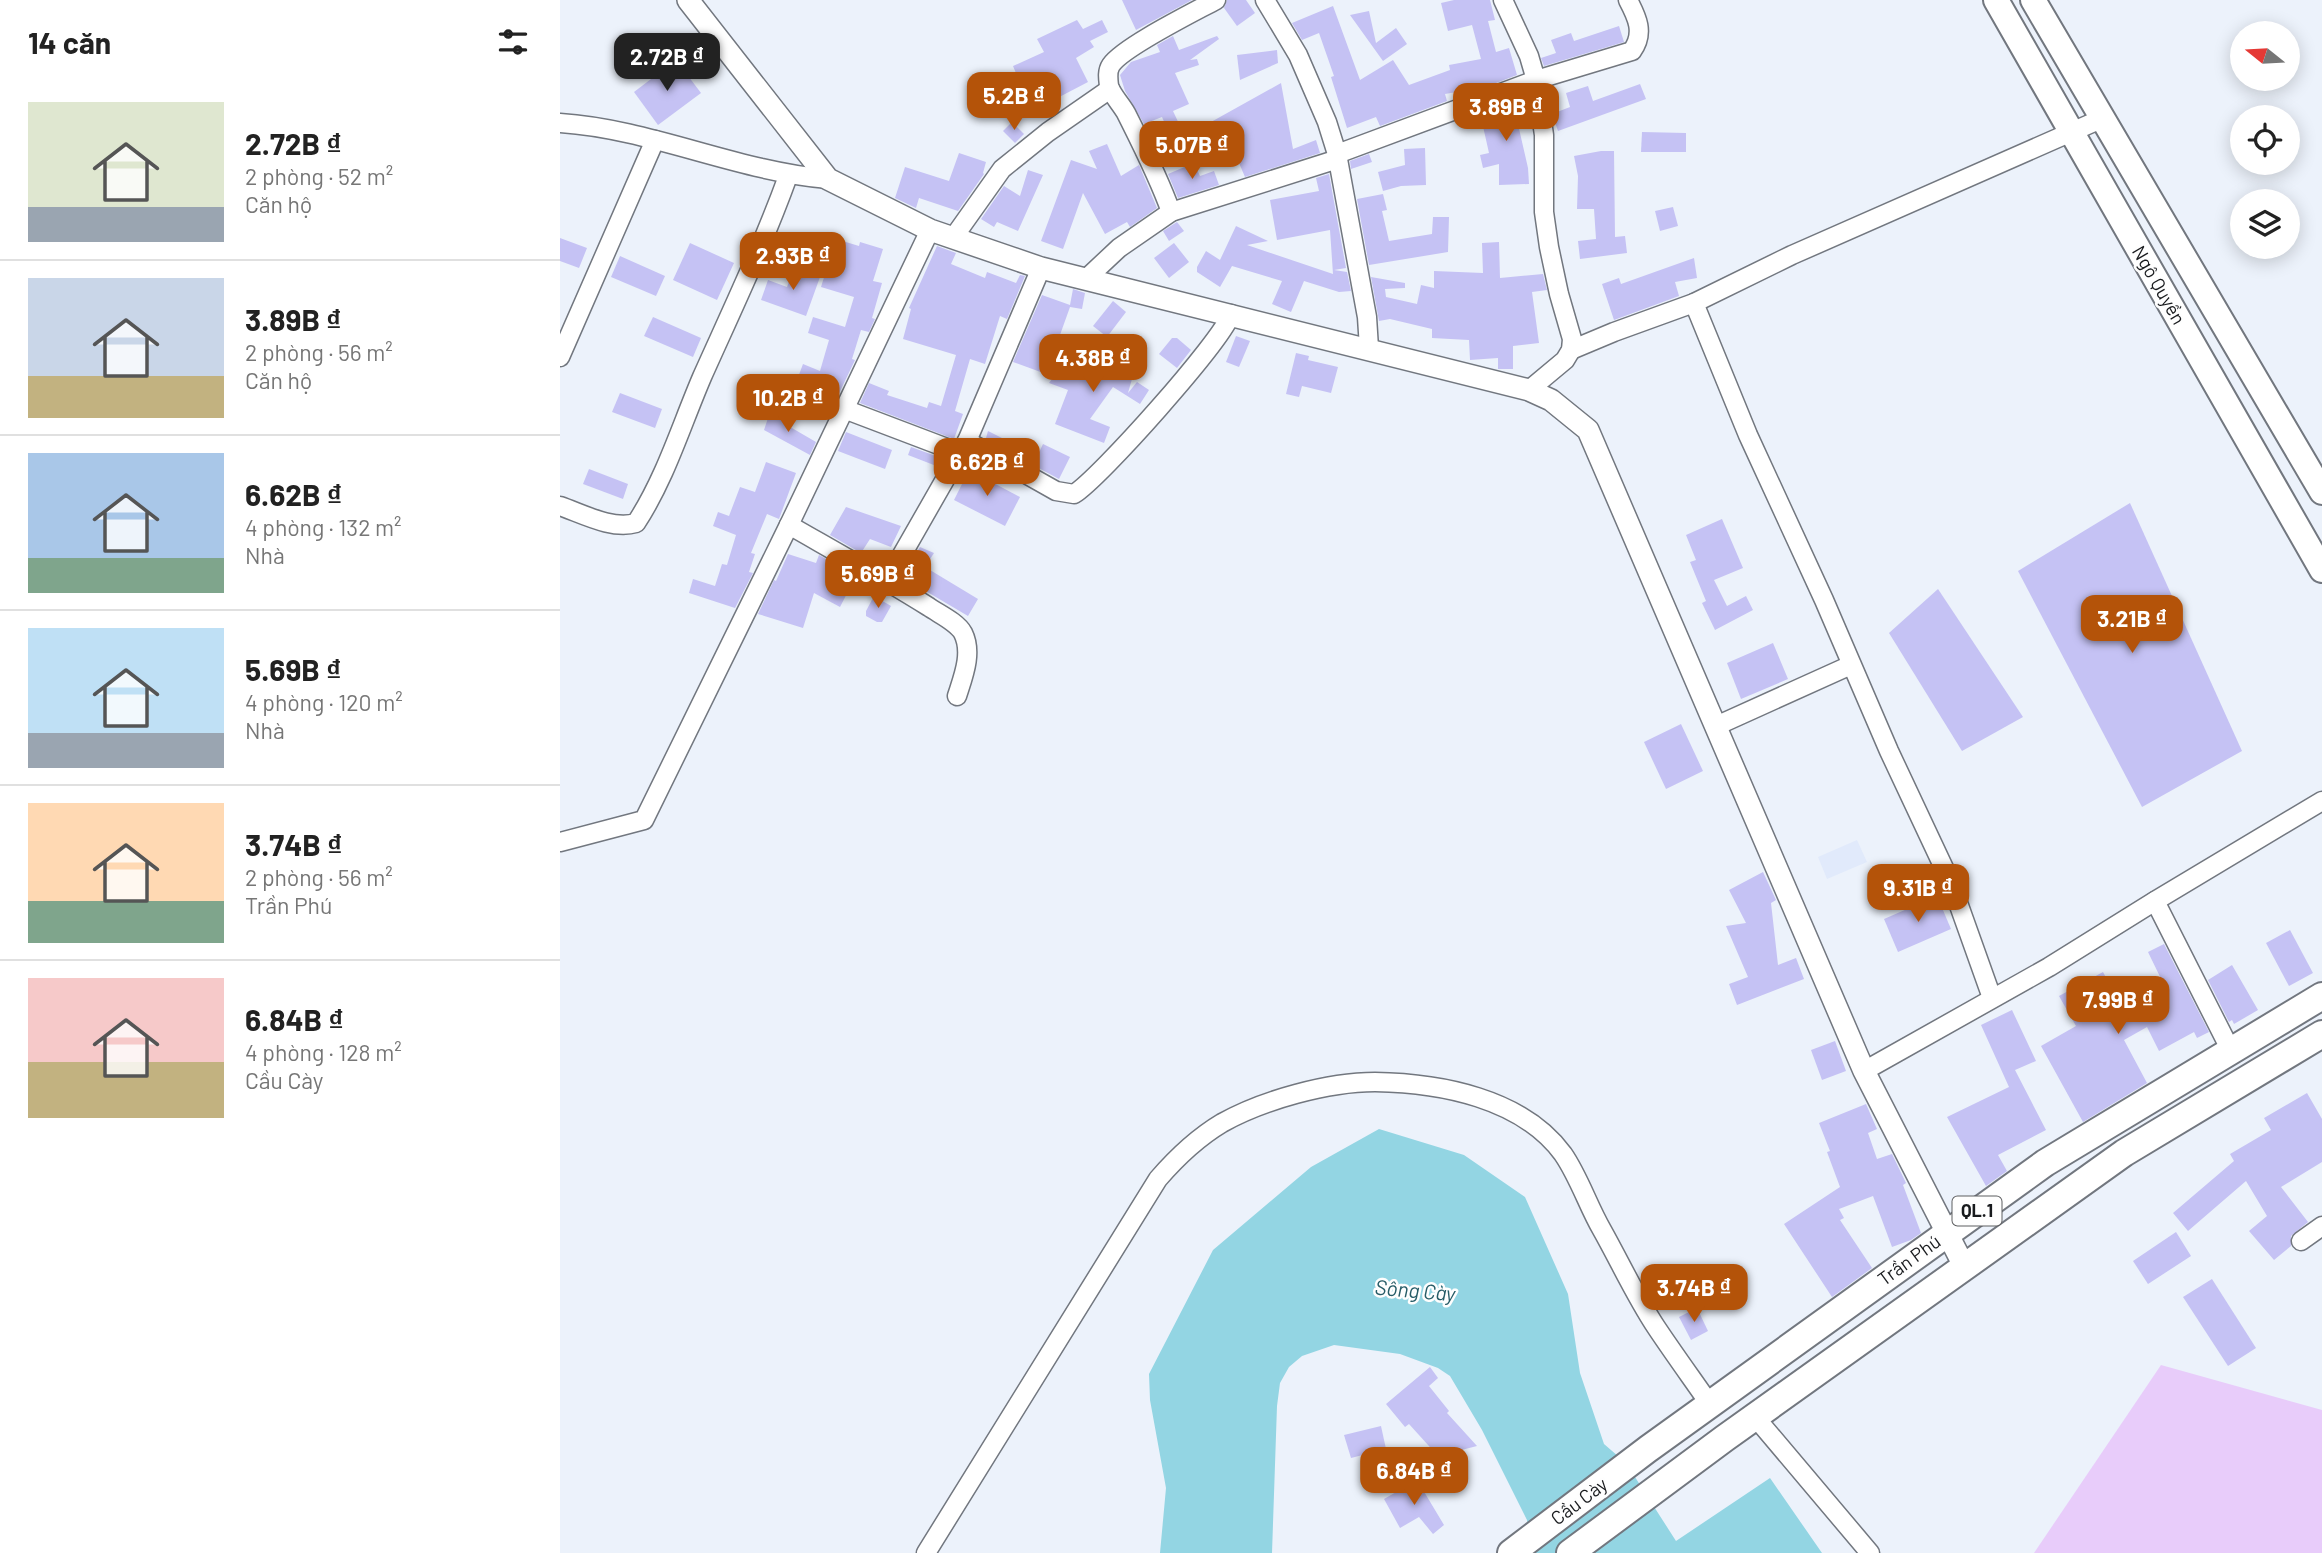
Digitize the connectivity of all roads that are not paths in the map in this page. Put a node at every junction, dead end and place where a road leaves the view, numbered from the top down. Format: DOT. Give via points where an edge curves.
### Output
graph roads {
  1 [pos="688,0"];
  2 [pos="1216,0"];
  3 [pos="1265,0"];
  4 [pos="1503,0"];
  5 [pos="1628,0"];
  6 [pos="1996,0"];
  7 [pos="2033,0"];
  8 [pos="1536,80"];
  9 [pos="1110,89"];
  10 [pos="2101,119"];
  11 [pos="560,123"];
  12 [pos="2071,131"];
  13 [pos="655,140"];
  14 [pos="1338,156"];
  15 [pos="788,176"];
  16 [pos="828,179"];
  17 [pos="1171,212"];
  18 [pos="930,230"];
  19 [pos="954,238"];
  20 [pos="1041,268"];
  21 [pos="1087,278"];
  22 [pos="1694,303"];
  23 [pos="1231,314"];
  24 [pos="1369,348"];
  25 [pos="1571,350"];
  26 [pos="560,356"];
  27 [pos="1529,390"];
  28 [pos="844,409"];
  29 [pos="964,447"];
  30 [pos="2322,492"];
  31 [pos="560,506"];
  32 [pos="789,525"];
  33 [pos="2322,570"];
  34 [pos="887,581"];
  35 [pos="1851,665"];
  36 [pos="957,696"];
  37 [pos="1716,726"];
  38 [pos="2322,801"];
  39 [pos="560,842"];
  40 [pos="2155,901"];
  41 [pos="2322,996"];
  42 [pos="1992,998"];
  43 [pos="2322,1034"];
  44 [pos="2231,1052"];
  45 [pos="1864,1071"];
  46 [pos="2322,1226"];
  47 [pos="1947,1233"];
  48 [pos="2301,1241"];
  49 [pos="1964,1266"];
  50 [pos="1711,1406"];
  51 [pos="1756,1418"];
  52 [pos="1648,1449"];
  53 [pos="1670,1478"];
  54 [pos="926,1553"];
  55 [pos="1510,1553"];
  56 [pos="1570,1553"];
  57 [pos="1870,1553"];
  1 -- 16 [label="street"];
  2 -- 9 [label="street" via="1112,63 1107,72"];
  3 -- 14 [label="street" via="1298,55"];
  4 -- 8 [label="street"];
  5 -- 8 [label="street" via="1640,29 1639,42 1632,51"];
  6 -- 12 [label="main road, Ngô Quyền"];
  7 -- 10 [label="main road, Ngô Quyền"];
  8 -- 14 [label="street"];
  8 -- 25 [label="street" via="1544,135 1544,212"];
  9 -- 17 [label="street" via="1143,146"];
  9 -- 19 [label="street" via="1002,169"];
  10 -- 12 [label="street"];
  10 -- 30 [label="main road, Ngô Quyền"];
  11 -- 13 [label="street"];
  12 -- 22 [label="street"];
  12 -- 33 [label="main road, Ngô Quyền"];
  13 -- 15 [label="street"];
  13 -- 26 [label="street"];
  14 -- 17 [label="street"];
  14 -- 24 [label="street"];
  15 -- 16 [label="street"];
  15 -- 31 [label="street" via="746,284 636,523 605,522"];
  16 -- 18 [label="street"];
  17 -- 21 [label="street" via="1119,248"];
  18 -- 19 [label="street"];
  18 -- 28 [label="street"];
  19 -- 20 [label="street"];
  20 -- 21 [label="street"];
  20 -- 29 [label="street"];
  21 -- 23 [label="street"];
  22 -- 25 [label="street"];
  22 -- 35 [label="street"];
  23 -- 24 [label="street"];
  23 -- 29 [label="street" via="1221,334 1150,416 1074,494 1056,491"];
  24 -- 27 [label="street"];
  25 -- 27 [label="street"];
  27 -- 37 [label="street" via="1588,430"];
  28 -- 29 [label="street"];
  28 -- 32 [label="street"];
  29 -- 34 [label="street"];
  32 -- 34 [label="street"];
  32 -- 39 [label="street" via="644,820"];
  34 -- 36 [label="street" via="962,631 966,667"];
  35 -- 37 [label="street"];
  35 -- 42 [label="street" via="1951,883"];
  37 -- 45 [label="street"];
  38 -- 40 [label="street"];
  40 -- 42 [label="street"];
  40 -- 44 [label="street"];
  41 -- 44 [label="main road, Trần Phú / QL.1"];
  42 -- 45 [label="street"];
  43 -- 49 [label="main road, Trần Phú / QL.1" via="2124,1153"];
  44 -- 47 [label="main road, Trần Phú / QL.1" via="2045,1163"];
  45 -- 47 [label="street"];
  46 -- 48 [label="street"];
  47 -- 49 [label="street"];
  47 -- 50 [label="main road, Trần Phú / QL.1"];
  49 -- 51 [label="main road, Trần Phú / QL.1"];
  50 -- 52 [label="main road, Trần Phú / QL.1"];
  50 -- 54 [label="street" via="1655,1325 1563,1154 1539,1129 1504,1107 1440,1089 1374,1082 1336,1086 1297,1094 1224,1122 1177,1157 1158,1179"];
  51 -- 53 [label="main road, Trần Phú / QL.1"];
  51 -- 57 [label="street"];
  52 -- 55 [label="main road, Cầu Cày / QL.1"];
  53 -- 56 [label="main road, Cầu Cày / QL.1"];
}
